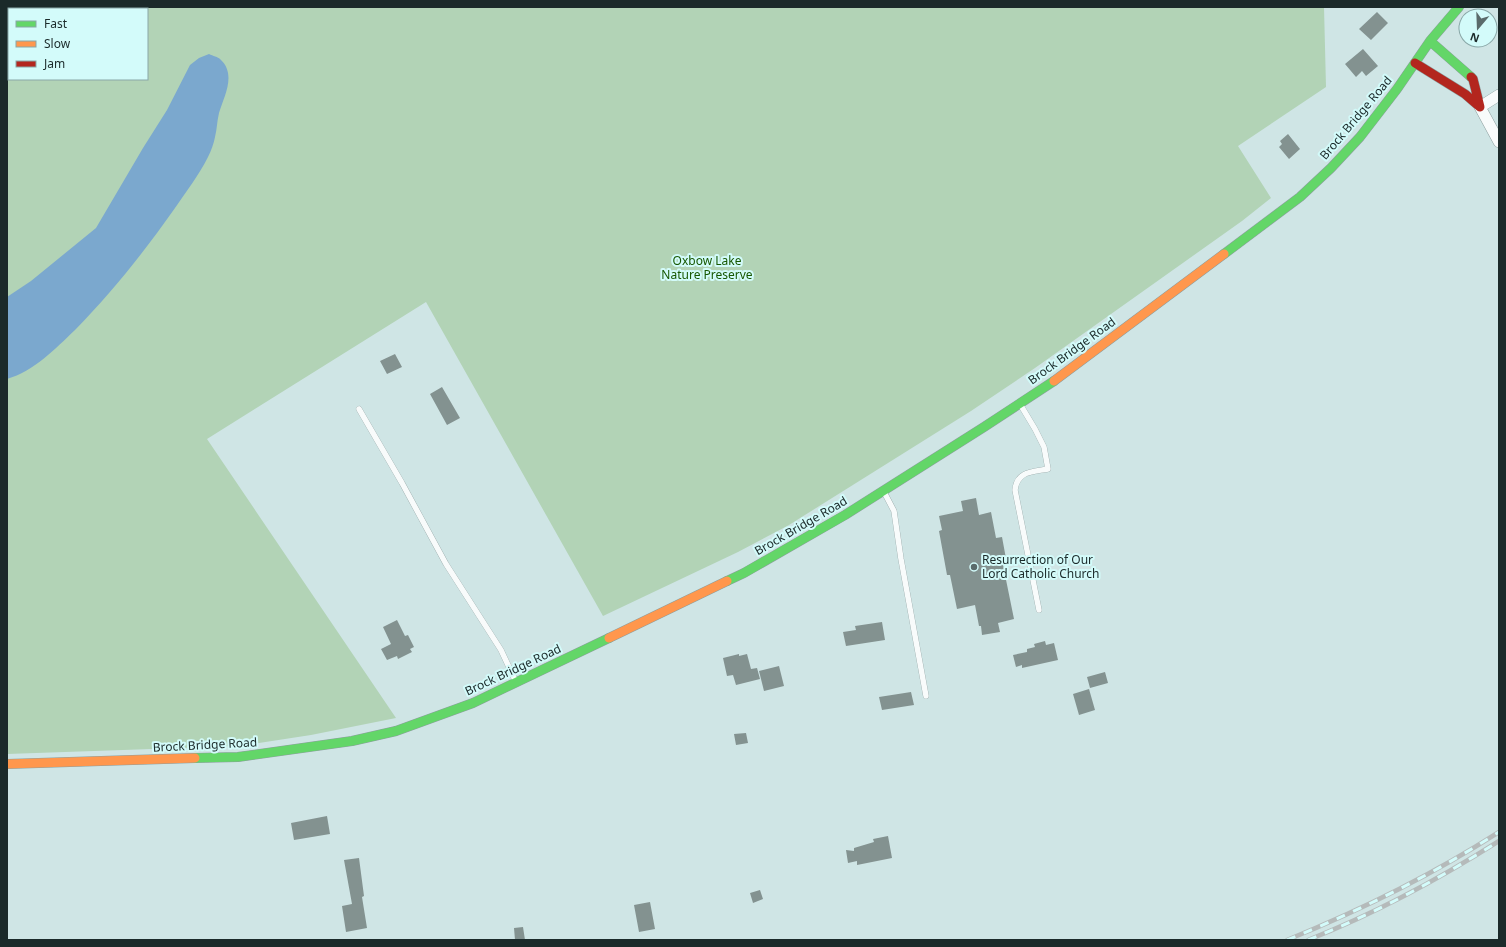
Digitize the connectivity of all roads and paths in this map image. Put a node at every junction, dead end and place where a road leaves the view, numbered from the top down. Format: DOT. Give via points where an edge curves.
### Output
graph roads {
  1 [pos="1459,7"];
  2 [pos="1430,41"];
  3 [pos="1415,63"];
  4 [pos="1499,95"];
  5 [pos="1480,106"];
  6 [pos="1499,142"];
  7 [pos="1020,403"];
  8 [pos="358,409"];
  9 [pos="883,490"];
  10 [pos="1039,610"];
  11 [pos="516,682"];
  12 [pos="926,696"];
  13 [pos="7,764"];
  1 -- 2 [label="street, Brock Bridge Road"];
  2 -- 3 [label="street, Brock Bridge Road"];
  2 -- 5 [label="street" via="1473,79"];
  3 -- 5 [label="street"];
  3 -- 7 [label="street, Brock Bridge Road" via="1360,137 1300,197"];
  4 -- 5 [label="street"];
  5 -- 6 [label="street"];
  7 -- 9 [label="street, Brock Bridge Road"];
  7 -- 10 [label="lane" via="1044,447 1048,469 1028,472 1020,477 1015,490"];
  8 -- 11 [label="lane" via="446,564 501,650"];
  9 -- 11 [label="street, Brock Bridge Road" via="744,573"];
  9 -- 12 [label="lane" via="894,511"];
  11 -- 13 [label="street, Brock Bridge Road" via="473,703 433,718 396,731 352,740 238,757"];
}
